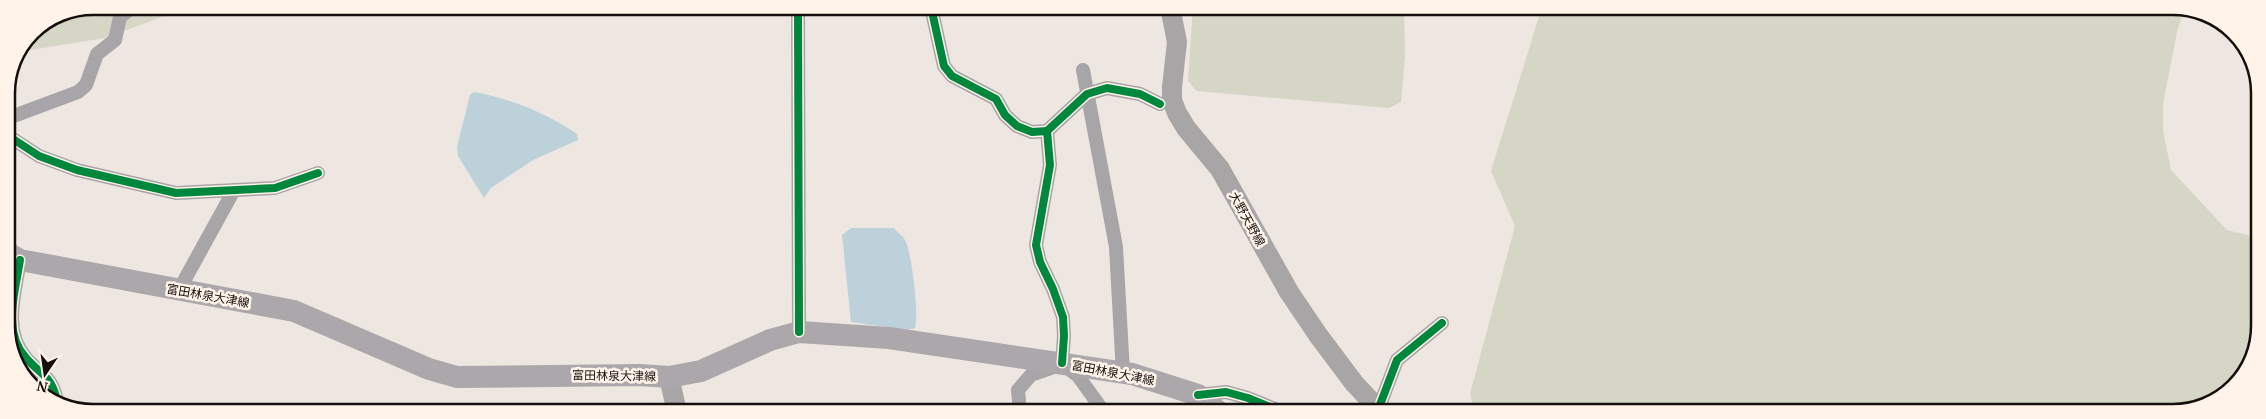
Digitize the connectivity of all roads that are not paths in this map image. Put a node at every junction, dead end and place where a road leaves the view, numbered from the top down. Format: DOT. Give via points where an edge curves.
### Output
graph roads {
  1 [pos="123,15"];
  2 [pos="798,15"];
  3 [pos="934,15"];
  4 [pos="1172,15"];
  5 [pos="1083,70"];
  6 [pos="1087,94"];
  7 [pos="1160,104"];
  8 [pos="15,116"];
  9 [pos="1047,131"];
  10 [pos="15,140"];
  11 [pos="318,172"];
  12 [pos="234,190"];
  13 [pos="15,257"];
  14 [pos="179,290"];
  15 [pos="1442,323"];
  16 [pos="799,332"];
  17 [pos="17,344"];
  18 [pos="1062,363"];
  19 [pos="1123,373"];
  20 [pos="669,377"];
  21 [pos="56,395"];
  22 [pos="1198,395"];
  23 [pos="674,404"];
  24 [pos="1019,404"];
  25 [pos="1098,404"];
  26 [pos="1209,404"];
  27 [pos="1263,404"];
  28 [pos="1370,404"];
  29 [pos="1379,404"];
  1 -- 8 [label="street" via="115,40 97,54 82,89"];
  2 -- 16 [label="street"];
  3 -- 9 [label="street" via="944,66 952,76 996,99 1017,126 1032,132"];
  4 -- 28 [label="main road, 大野天野線" via="1177,42 1172,100 1177,113 1220,169 1308,321"];
  5 -- 6 [label="street"];
  6 -- 7 [label="street" via="1107,88 1140,94"];
  6 -- 9 [label="street"];
  6 -- 19 [label="street" via="1116,247"];
  9 -- 18 [label="street" via="1050,164 1036,245 1063,317"];
  10 -- 12 [label="street" via="39,156 77,170 176,192"];
  11 -- 12 [label="street" via="275,188"];
  12 -- 14 [label="street"];
  13 -- 14 [label="main road, 富田林泉大津線"];
  14 -- 20 [label="main road, 富田林泉大津線" via="294,311 429,369 457,377"];
  15 -- 29 [label="street" via="1397,360"];
  16 -- 18 [label="main road, 富田林泉大津線" via="889,338"];
  16 -- 20 [label="main road, 富田林泉大津線" via="770,340 701,371"];
  17 -- 21 [label="street" via="54,384"];
  18 -- 19 [label="main road, 富田林泉大津線"];
  18 -- 24 [label="street" via="1031,375 1018,390"];
  18 -- 25 [label="street" via="1078,376"];
  19 -- 22 [label="main road, 富田林泉大津線"];
  20 -- 23 [label="main road"];
  22 -- 26 [label="main road, 富田林泉大津線"];
  22 -- 27 [label="street" via="1226,392"];
}
